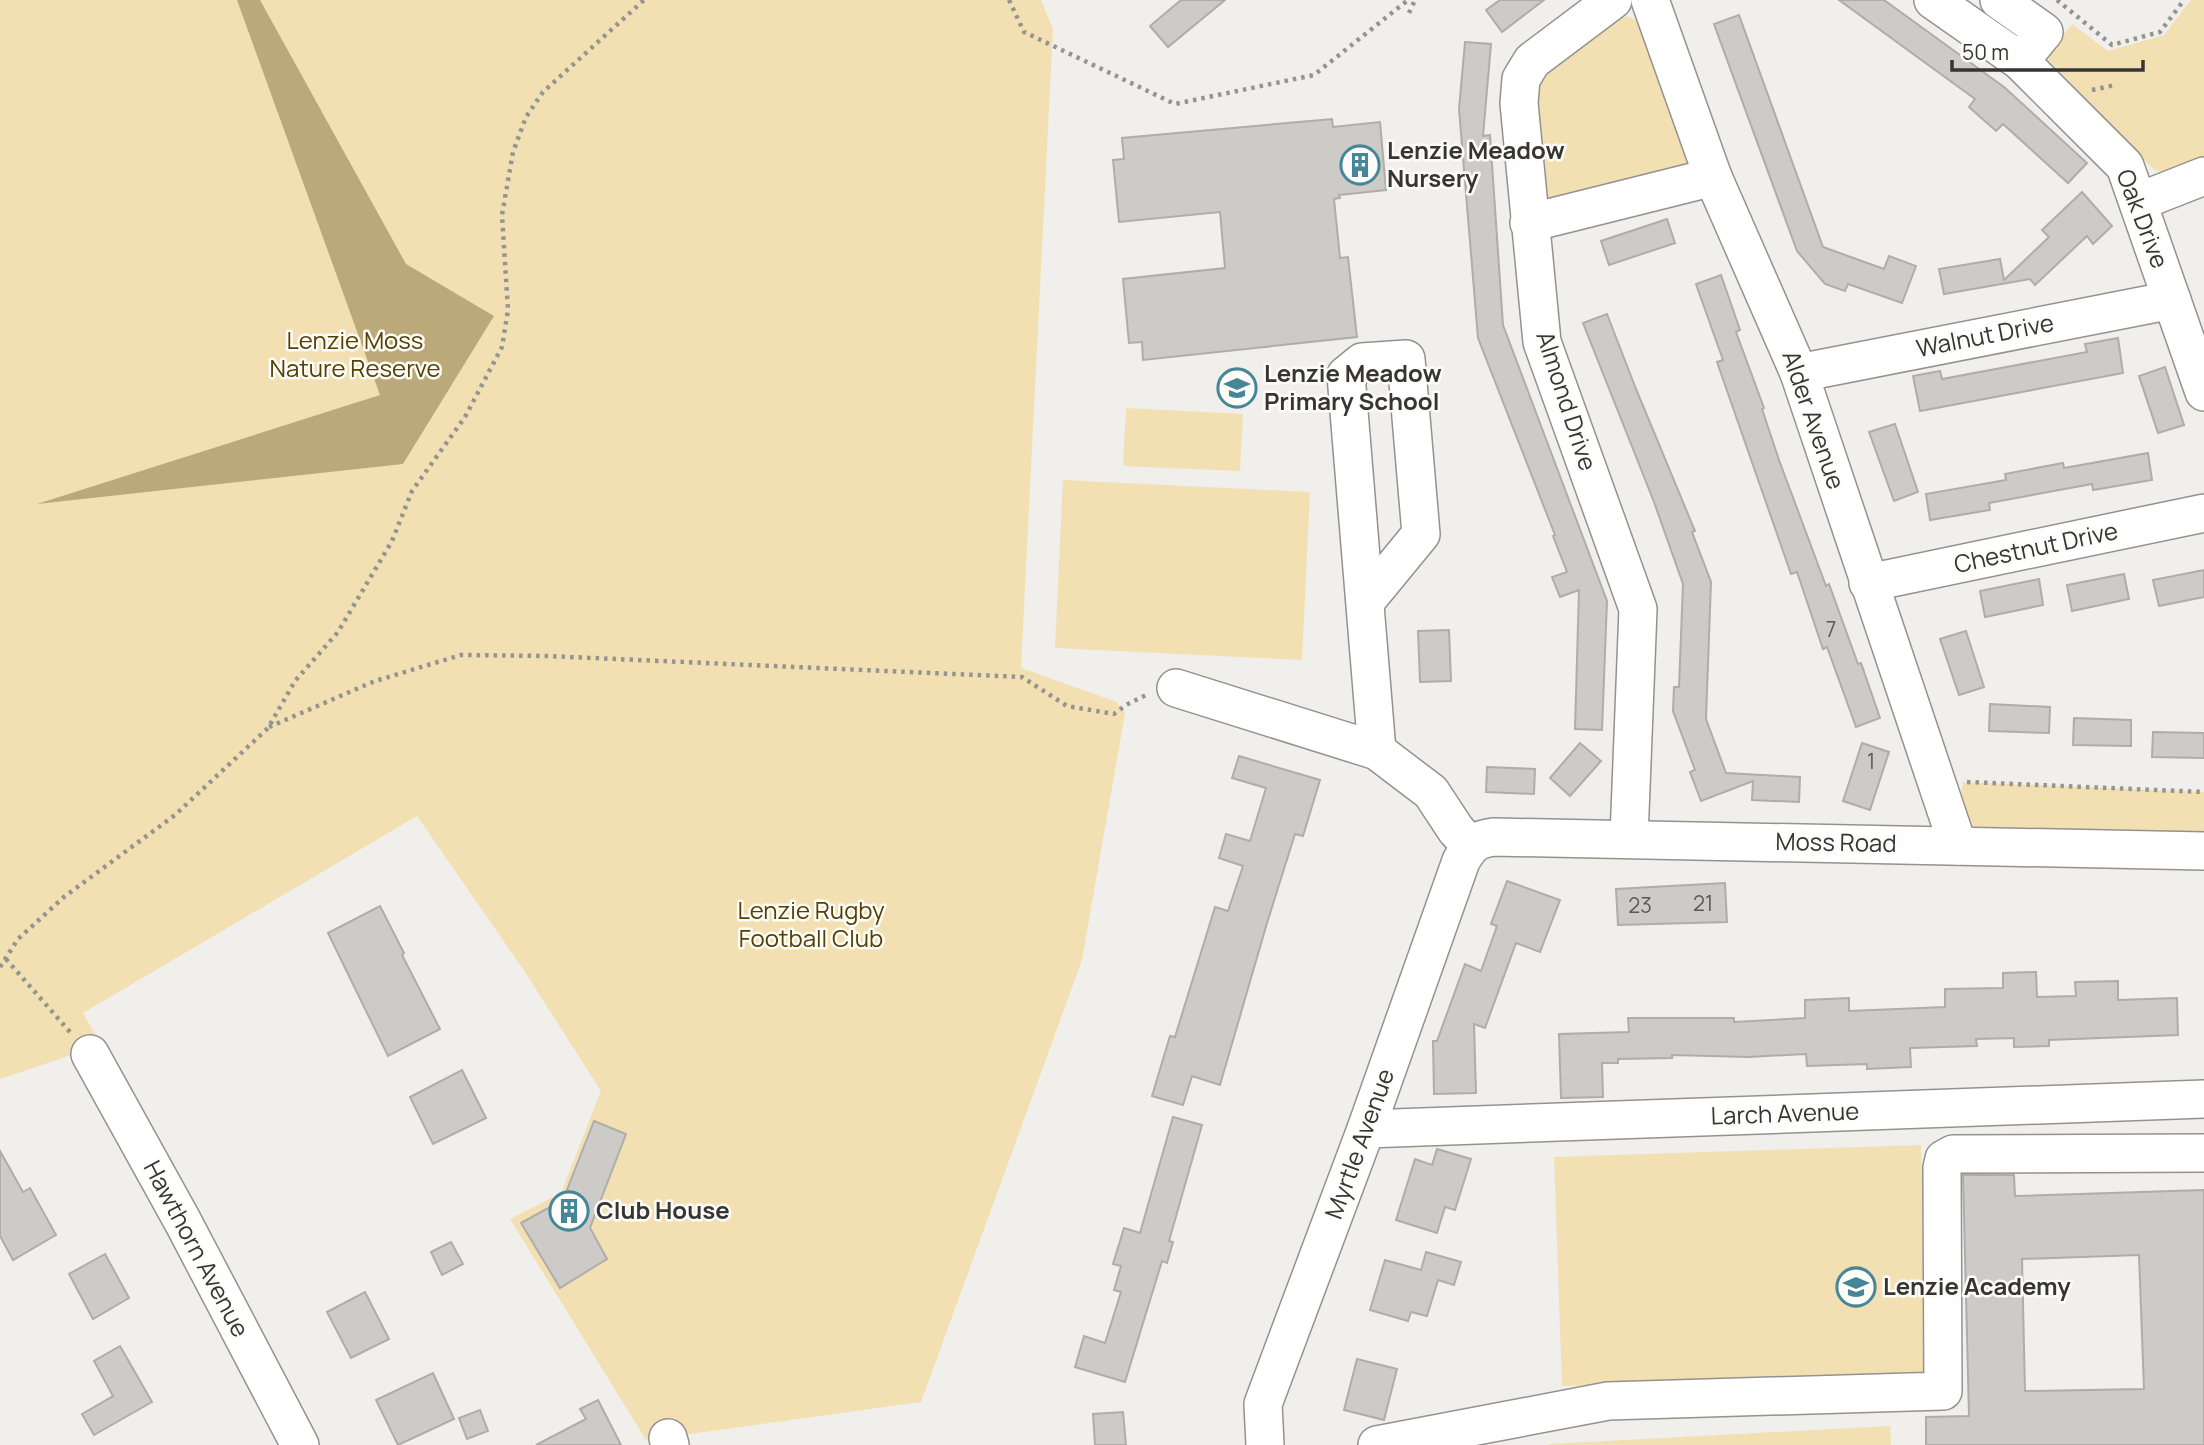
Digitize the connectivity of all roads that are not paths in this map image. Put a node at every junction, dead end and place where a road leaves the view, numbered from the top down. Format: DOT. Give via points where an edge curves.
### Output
graph roads {
  1 [pos="1613,0"];
  2 [pos="1650,0"];
  3 [pos="1933,0"];
  4 [pos="1999,0"];
  5 [pos="2020,61"];
  6 [pos="2204,176"];
  7 [pos="1713,177"];
  8 [pos="2138,202"];
  9 [pos="1529,223"];
  10 [pos="2172,300"];
  11 [pos="1799,373"];
  12 [pos="2204,392"];
  13 [pos="2204,513"];
  14 [pos="1868,583"];
  15 [pos="1366,601"];
  16 [pos="1176,688"];
  17 [pos="1377,751"];
  18 [pos="1629,838"];
  19 [pos="1470,845"];
  20 [pos="1958,846"];
  21 [pos="2204,851"];
  22 [pos="90,1054"];
  23 [pos="2204,1099"];
  24 [pos="1366,1129"];
  25 [pos="2204,1153"];
  26 [pos="300,1445"];
  27 [pos="1265,1445"];
  28 [pos="1377,1445"];
  1 -- 9 [label="street, Almond Drive" via="1532,61 1521,79"];
  2 -- 7 [label="street, Alder Avenue"];
  3 -- 5 [label="street, Oak Drive"];
  4 -- 5 [label="street" via="2043,32"];
  5 -- 8 [label="street, Oak Drive" via="2125,166"];
  6 -- 8 [label="street"];
  7 -- 9 [label="street"];
  7 -- 11 [label="street, Alder Avenue"];
  8 -- 10 [label="street, Oak Drive"];
  9 -- 18 [label="street, Almond Drive" via="1542,342 1638,609"];
  10 -- 11 [label="street, Walnut Drive"];
  10 -- 12 [label="street, Oak Drive"];
  11 -- 14 [label="street, Alder Avenue"];
  13 -- 14 [label="street, Chestnut Drive"];
  14 -- 20 [label="street, Alder Avenue"];
  15 -- 15 [label="street" via="1346,375 1362,362 1406,359 1421,534"];
  15 -- 17 [label="street"];
  16 -- 17 [label="street"];
  17 -- 19 [label="street" via="1430,792"];
  18 -- 19 [label="street, Moss Road" via="1494,837"];
  18 -- 20 [label="street, Moss Road"];
  19 -- 24 [label="street, Myrtle Avenue"];
  20 -- 21 [label="street, Moss Road"];
  22 -- 26 [label="street, Hawthorn Avenue"];
  23 -- 24 [label="street, Larch Avenue"];
  24 -- 27 [label="street, Myrtle Avenue" via="1263,1404"];
  25 -- 28 [label="street" via="1954,1154 1944,1159 1943,1391 1608,1401"];
}
